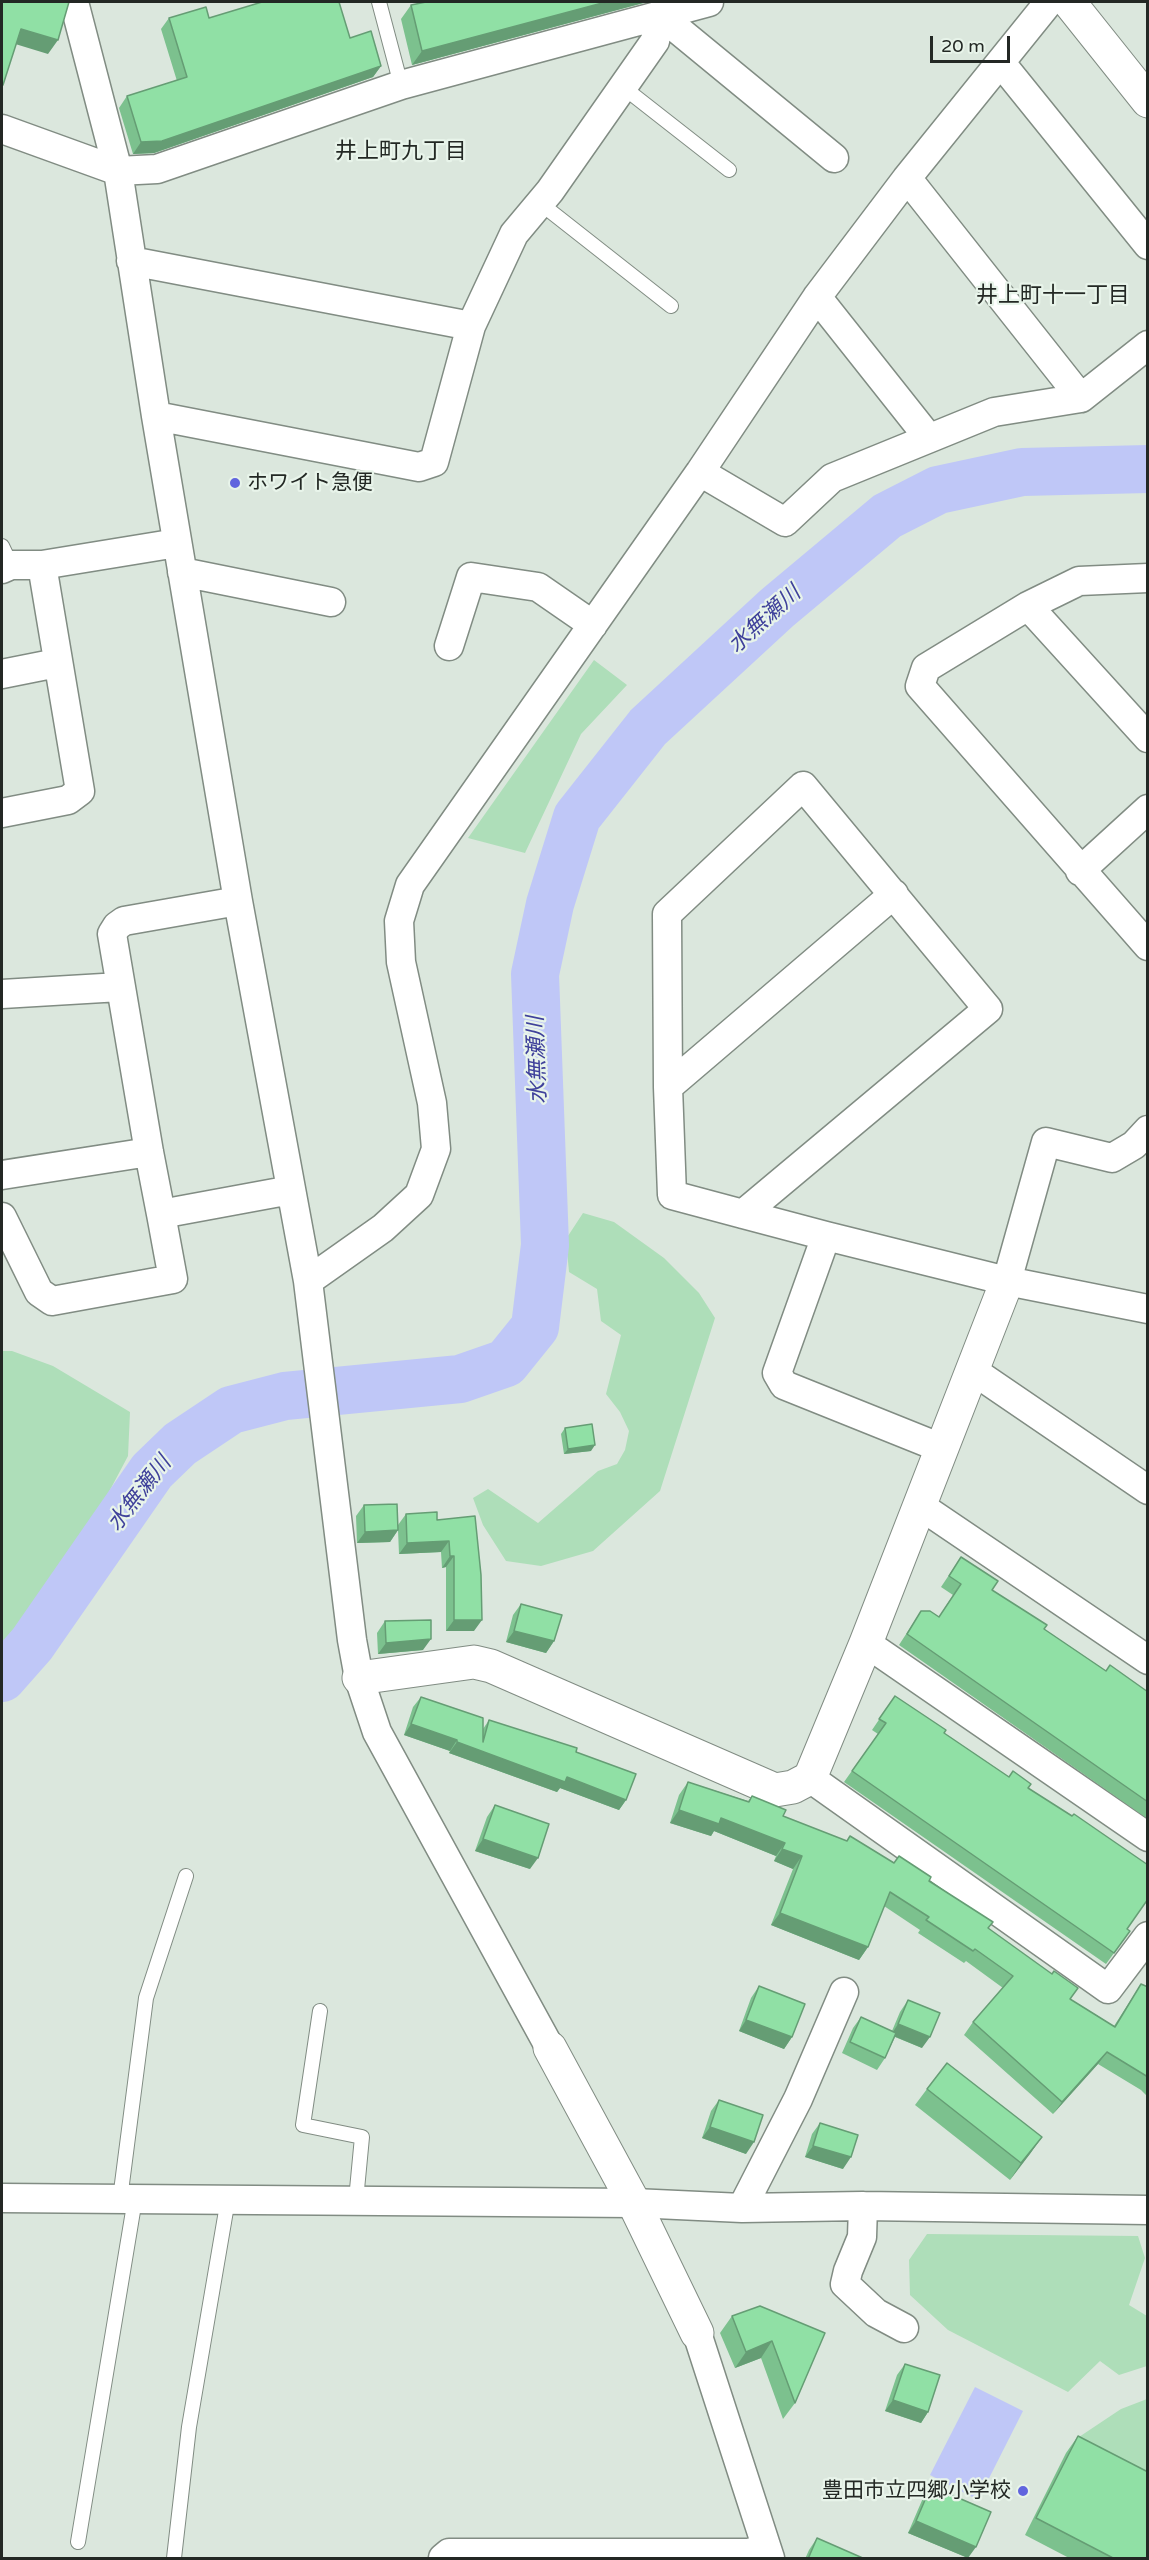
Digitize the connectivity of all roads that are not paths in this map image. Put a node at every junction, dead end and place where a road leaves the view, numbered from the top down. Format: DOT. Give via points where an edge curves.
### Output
graph roads {
  1 [pos="74,2"];
  2 [pos="379,2"];
  3 [pos="709,2"];
  4 [pos="1065,2"];
  5 [pos="660,15"];
  6 [pos="1001,63"];
  7 [pos="401,85"];
  8 [pos="623,87"];
  9 [pos="1148,101"];
  10 [pos="2,129"];
  11 [pos="834,158"];
  12 [pos="729,170"];
  13 [pos="118,171"];
  14 [pos="907,178"];
  15 [pos="540,203"];
  16 [pos="1148,245"];
  17 [pos="131,261"];
  18 [pos="817,297"];
  19 [pos="671,306"];
  20 [pos="471,326"];
  21 [pos="1148,345"];
  22 [pos="1081,398"];
  23 [pos="156,416"];
  24 [pos="928,437"];
  25 [pos="700,472"];
  26 [pos="177,543"];
  27 [pos="5,560"];
  28 [pos="42,565"];
  29 [pos="182,572"];
  30 [pos="1148,578"];
  31 [pos="331,602"];
  32 [pos="1028,606"];
  33 [pos="593,625"];
  34 [pos="449,646"];
  35 [pos="57,663"];
  36 [pos="2,674"];
  37 [pos="1148,738"];
  38 [pos="1148,809"];
  39 [pos="2,813"];
  40 [pos="1080,871"];
  41 [pos="894,894"];
  42 [pos="238,901"];
  43 [pos="1148,946"];
  44 [pos="120,987"];
  45 [pos="2,994"];
  46 [pos="668,1087"];
  47 [pos="1148,1130"];
  48 [pos="149,1152"];
  49 [pos="2,1175"];
  50 [pos="291,1190"];
  51 [pos="161,1214"];
  52 [pos="743,1214"];
  53 [pos="2,1216"];
  54 [pos="826,1236"];
  55 [pos="308,1281"];
  56 [pos="1007,1281"];
  57 [pos="1148,1309"];
  58 [pos="972,1370"];
  59 [pos="941,1448"];
  60 [pos="1148,1490"];
  61 [pos="919,1505"];
  62 [pos="866,1643"];
  63 [pos="1148,1660"];
  64 [pos="359,1678"];
  65 [pos="810,1778"];
  66 [pos="1148,1837"];
  67 [pos="186,1876"];
  68 [pos="1148,1936"];
  69 [pos="844,1992"];
  70 [pos="320,2011"];
  71 [pos="550,2048"];
  72 [pos="2,2198"];
  73 [pos="127,2199"];
  74 [pos="228,2199"];
  75 [pos="356,2200"];
  76 [pos="633,2203"];
  77 [pos="862,2206"];
  78 [pos="742,2208"];
  79 [pos="1148,2210"];
  80 [pos="904,2328"];
  81 [pos="697,2333"];
  82 [pos="78,2542"];
  83 [pos="759,2555"];
  84 [pos="174,2559"];
  85 [pos="443,2559"];
  1 -- 13 [label="street"];
  2 -- 7 [label="lane"];
  3 -- 5 [label="street"];
  4 -- 6 [label="street"];
  4 -- 9 [label="street"];
  5 -- 7 [label="street"];
  5 -- 8 [label="street" via="655,41"];
  5 -- 11 [label="street"];
  6 -- 14 [label="street"];
  6 -- 16 [label="street"];
  7 -- 13 [label="street" via="157,169"];
  8 -- 12 [label="lane"];
  8 -- 15 [label="street"];
  10 -- 13 [label="street"];
  13 -- 17 [label="street"];
  14 -- 18 [label="street"];
  14 -- 22 [label="street"];
  15 -- 19 [label="lane"];
  15 -- 20 [label="street" via="514,234"];
  17 -- 20 [label="street"];
  17 -- 23 [label="street"];
  18 -- 24 [label="street"];
  18 -- 25 [label="street"];
  20 -- 23 [label="street" via="434,462 419,467"];
  21 -- 22 [label="street"];
  22 -- 24 [label="street" via="994,412"];
  23 -- 26 [label="street"];
  24 -- 25 [label="street" via="832,478 785,522"];
  25 -- 33 [label="street"];
  26 -- 28 [label="street"];
  26 -- 29 [label="street"];
  27 -- 28 [label="street"];
  28 -- 35 [label="street"];
  29 -- 31 [label="street"];
  29 -- 42 [label="street"];
  30 -- 32 [label="street" via="1079,581"];
  32 -- 37 [label="street"];
  32 -- 40 [label="street" via="926,668 920,686"];
  33 -- 34 [label="street" via="538,587 471,577"];
  33 -- 55 [label="street" via="410,885 399,921 401,962 432,1103 436,1149 419,1195 383,1228"];
  35 -- 36 [label="street"];
  35 -- 39 [label="street" via="80,791 68,800"];
  38 -- 40 [label="street"];
  40 -- 43 [label="street"];
  41 -- 46 [label="street"];
  41 -- 46 [label="street" via="803,786 667,914"];
  41 -- 52 [label="street" via="988,1009"];
  42 -- 44 [label="street" via="124,921 117,926 112,934"];
  42 -- 50 [label="street"];
  44 -- 45 [label="street"];
  44 -- 48 [label="street"];
  46 -- 52 [label="street" via="672,1195"];
  47 -- 56 [label="street" via="1134,1145 1112,1158 1046,1142"];
  48 -- 49 [label="street"];
  48 -- 51 [label="street"];
  50 -- 51 [label="street"];
  50 -- 55 [label="street"];
  51 -- 53 [label="street" via="173,1279 52,1301 39,1292"];
  52 -- 54 [label="street"];
  54 -- 56 [label="street"];
  54 -- 59 [label="street" via="777,1373 784,1385"];
  55 -- 64 [label="street"];
  56 -- 57 [label="street"];
  56 -- 58 [label="street"];
  58 -- 59 [label="street"];
  58 -- 60 [label="street"];
  59 -- 61 [label="street"];
  61 -- 62 [label="street"];
  61 -- 63 [label="street"];
  62 -- 65 [label="street"];
  62 -- 66 [label="street"];
  64 -- 65 [label="street" via="474,1662 775,1790"];
  64 -- 71 [label="street" via="377,1732"];
  65 -- 68 [label="street" via="1108,1989"];
  67 -- 73 [label="lane" via="146,1998"];
  69 -- 78 [label="street" via="798,2099"];
  70 -- 75 [label="lane" via="303,2125 362,2137"];
  71 -- 76 [label="street"];
  72 -- 73 [label="street"];
  73 -- 74 [label="street"];
  73 -- 82 [label="lane"];
  74 -- 75 [label="street"];
  74 -- 84 [label="lane" via="189,2427"];
  75 -- 76 [label="street"];
  76 -- 78 [label="street"];
  76 -- 81 [label="street"];
  77 -- 78 [label="street"];
  77 -- 79 [label="street"];
  77 -- 80 [label="street" via="862,2236 845,2284 876,2313"];
  81 -- 83 [label="street"];
  83 -- 85 [label="street" via="449,2553"];
}
